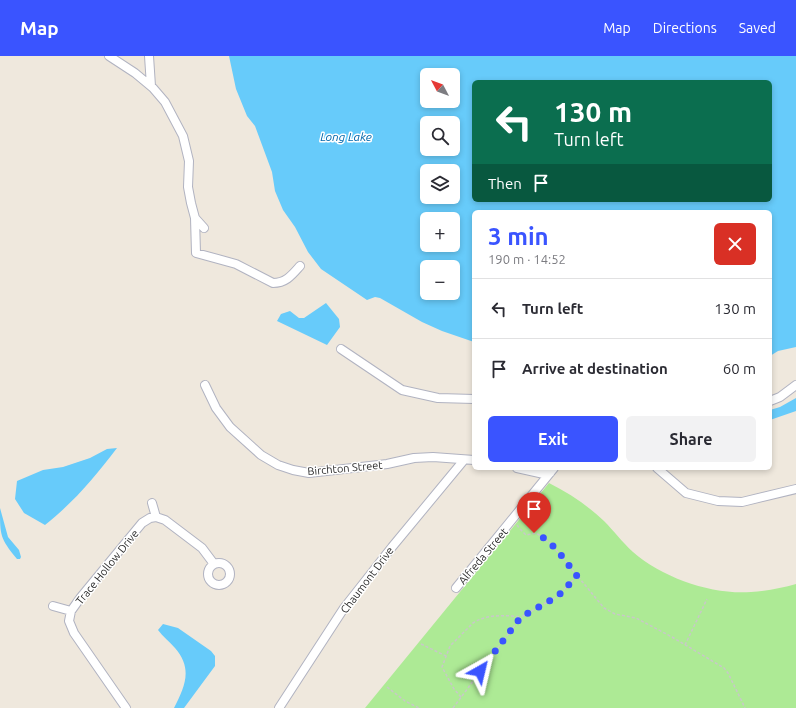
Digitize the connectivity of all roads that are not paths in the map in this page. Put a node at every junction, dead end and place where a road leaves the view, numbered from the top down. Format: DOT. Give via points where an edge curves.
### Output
graph roads {
  1 [pos="109,56"];
  2 [pos="149,56"];
  3 [pos="151,86"];
  4 [pos="195,218"];
  5 [pos="204,228"];
  6 [pos="300,266"];
  7 [pos="341,349"];
  8 [pos="205,385"];
  9 [pos="796,385"];
  10 [pos="472,398"];
  11 [pos="772,400"];
  12 [pos="464,460"];
  13 [pos="472,460"];
  14 [pos="526,470"];
  15 [pos="552,470"];
  16 [pos="659,470"];
  17 [pos="796,489"];
  18 [pos="152,503"];
  19 [pos="156,517"];
  20 [pos="214,564"];
  21 [pos="456,588"];
  22 [pos="53,606"];
  23 [pos="71,611"];
  24 [pos="123,707"];
  25 [pos="279,708"];
  1 -- 3 [label="street"];
  2 -- 3 [label="street"];
  3 -- 4 [label="street" via="165,102 183,136 189,161 188,187"];
  4 -- 5 [label="street"];
  4 -- 6 [label="street" via="196,253 236,264 279,283 287,280"];
  7 -- 10 [label="street" via="402,390 438,398"];
  8 -- 12 [label="street, Birchton Street" via="216,408 230,427 261,455 293,470 309,473 387,464 414,458"];
  9 -- 11 [label="street"];
  12 -- 13 [label="street, Birchton Street"];
  12 -- 25 [label="street, Chaumont Drive" via="344,608"];
  14 -- 15 [label="street" via="544,474"];
  15 -- 21 [label="street, Alfreda Street"];
  16 -- 17 [label="street" via="686,493 718,501 742,502"];
  18 -- 19 [label="street"];
  19 -- 20 [label="street" via="165,520 202,548"];
  19 -- 23 [label="street, Trace Hollow Drive" via="142,523"];
  22 -- 23 [label="street"];
  23 -- 24 [label="street, Trace Hollow Drive" via="69,621 74,633"];
}
